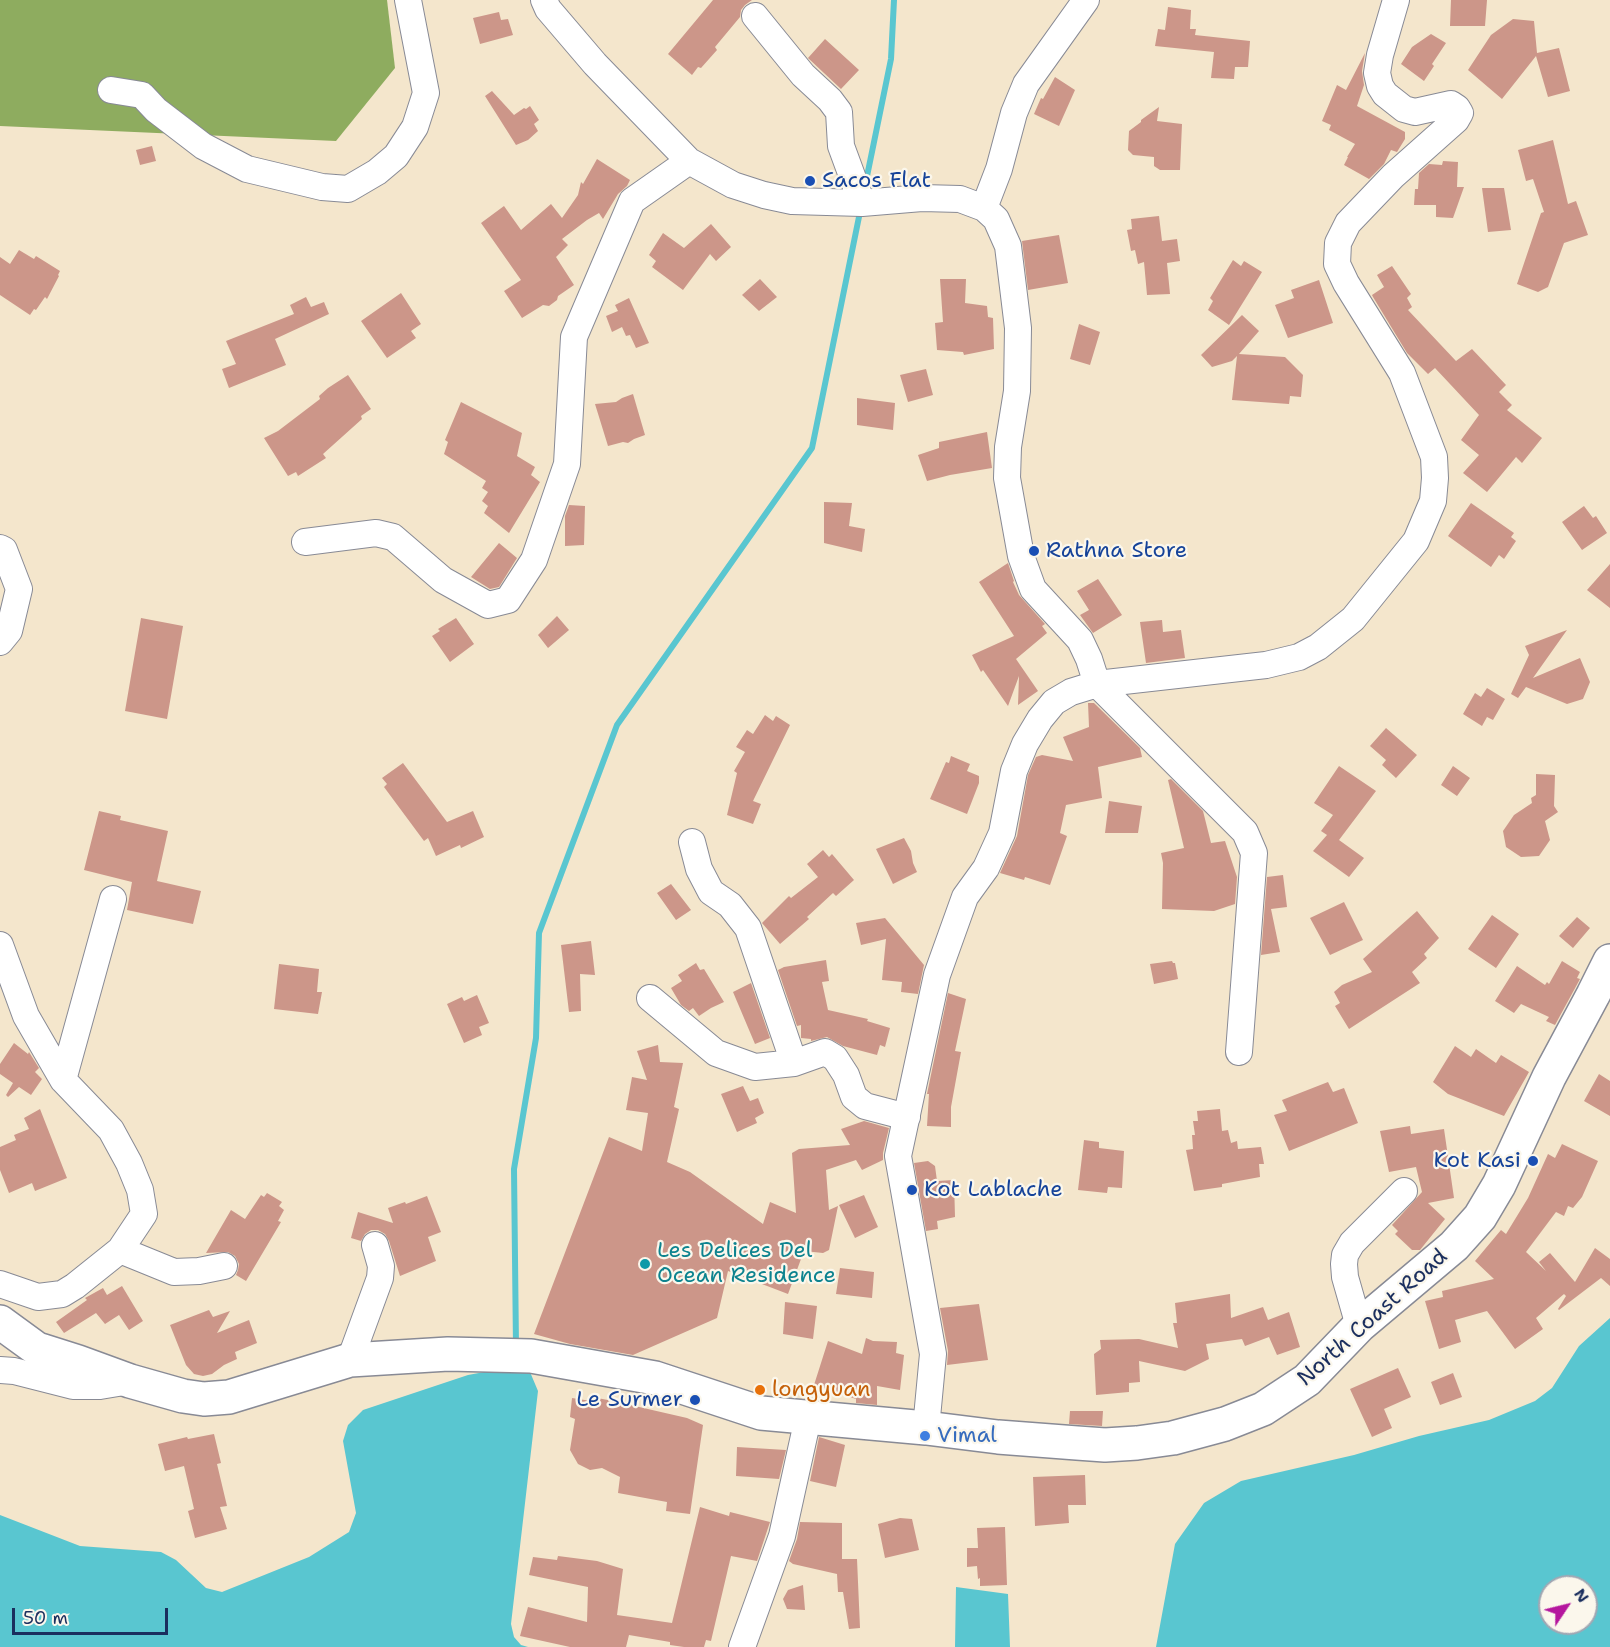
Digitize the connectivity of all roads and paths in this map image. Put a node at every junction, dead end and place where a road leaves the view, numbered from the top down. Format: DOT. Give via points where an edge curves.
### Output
graph roads {
  1 [pos="408,0"];
  2 [pos="544,0"];
  3 [pos="1086,0"];
  4 [pos="1396,0"];
  5 [pos="755,16"];
  6 [pos="111,90"];
  7 [pos="689,161"];
  8 [pos="862,203"];
  9 [pos="984,207"];
  10 [pos="305,542"];
  11 [pos="0,548"];
  12 [pos="0,642"];
  13 [pos="1097,684"];
  14 [pos="692,842"];
  15 [pos="113,899"];
  16 [pos="0,945"];
  17 [pos="1610,961"];
  18 [pos="650,999"];
  19 [pos="1239,1052"];
  20 [pos="794,1063"];
  21 [pos="63,1080"];
  22 [pos="906,1117"];
  23 [pos="1404,1191"];
  24 [pos="375,1245"];
  25 [pos="120,1250"];
  26 [pos="224,1266"];
  27 [pos="0,1284"];
  28 [pos="0,1322"];
  29 [pos="1359,1326"];
  30 [pos="350,1360"];
  31 [pos="0,1370"];
  32 [pos="130,1382"];
  33 [pos="808,1418"];
  34 [pos="926,1428"];
  35 [pos="742,1647"];
  1 -- 6 [label="street" via="426,93 415,127 396,156 348,189 322,187 247,169 203,146 142,96"];
  2 -- 7 [label="street" via="595,64"];
  3 -- 9 [label="street" via="1026,84"];
  4 -- 13 [label="street" via="1380,55 1380,86 1404,109 1415,112 1451,104 1460,113 1348,223 1338,243 1337,264 1402,373 1434,457 1433,501 1416,541 1353,619 1299,657 1266,665"];
  5 -- 8 [label="street" via="839,112 841,146"];
  7 -- 8 [label="street" via="733,185 764,195 792,201"];
  7 -- 10 [label="street" via="632,201 574,337 567,464 534,560 508,600 488,605 443,580 393,537 376,533"];
  8 -- 9 [label="street" via="960,199"];
  9 -- 13 [label="street" via="996,219 1008,246 1018,328 1017,391 1007,478 1021,556 1033,589 1080,640"];
  11 -- 12 [label="street" via="19,589 9,632"];
  13 -- 19 [label="street" via="1245,832 1254,853"];
  13 -- 22 [label="street" via="1054,702 1025,744 1014,771 1002,833 986,868 965,897 937,975"];
  14 -- 20 [label="street" via="699,870 711,892 730,905 748,928"];
  15 -- 21 [label="street"];
  16 -- 21 [label="street" via="26,1016"];
  17 -- 29 [label="main road, North Coast Road" via="1480,1217 1454,1246"];
  18 -- 20 [label="street" via="716,1053 755,1067"];
  20 -- 22 [label="street" via="825,1052 836,1058 854,1097 865,1106"];
  21 -- 25 [label="street" via="111,1130 140,1190 144,1214"];
  22 -- 34 [label="street" via="898,1156 933,1354"];
  23 -- 29 [label="street" via="1352,1243 1346,1255 1345,1277"];
  24 -- 30 [label="street" via="380,1278"];
  25 -- 26 [label="street" via="174,1272"];
  25 -- 27 [label="street" via="62,1294 38,1297"];
  28 -- 32 [label="main road, North Coast Road" via="38,1349"];
  29 -- 34 [label="main road, North Coast Road" via="1307,1380 1263,1409 1173,1438 1105,1445"];
  30 -- 32 [label="main road, North Coast Road" via="229,1397 183,1396"];
  30 -- 33 [label="main road, North Coast Road" via="448,1354 517,1356 655,1378 761,1413"];
  31 -- 32 [label="street" via="73,1386"];
  33 -- 34 [label="main road, North Coast Road"];
  33 -- 35 [label="street" via="782,1536"];
}
